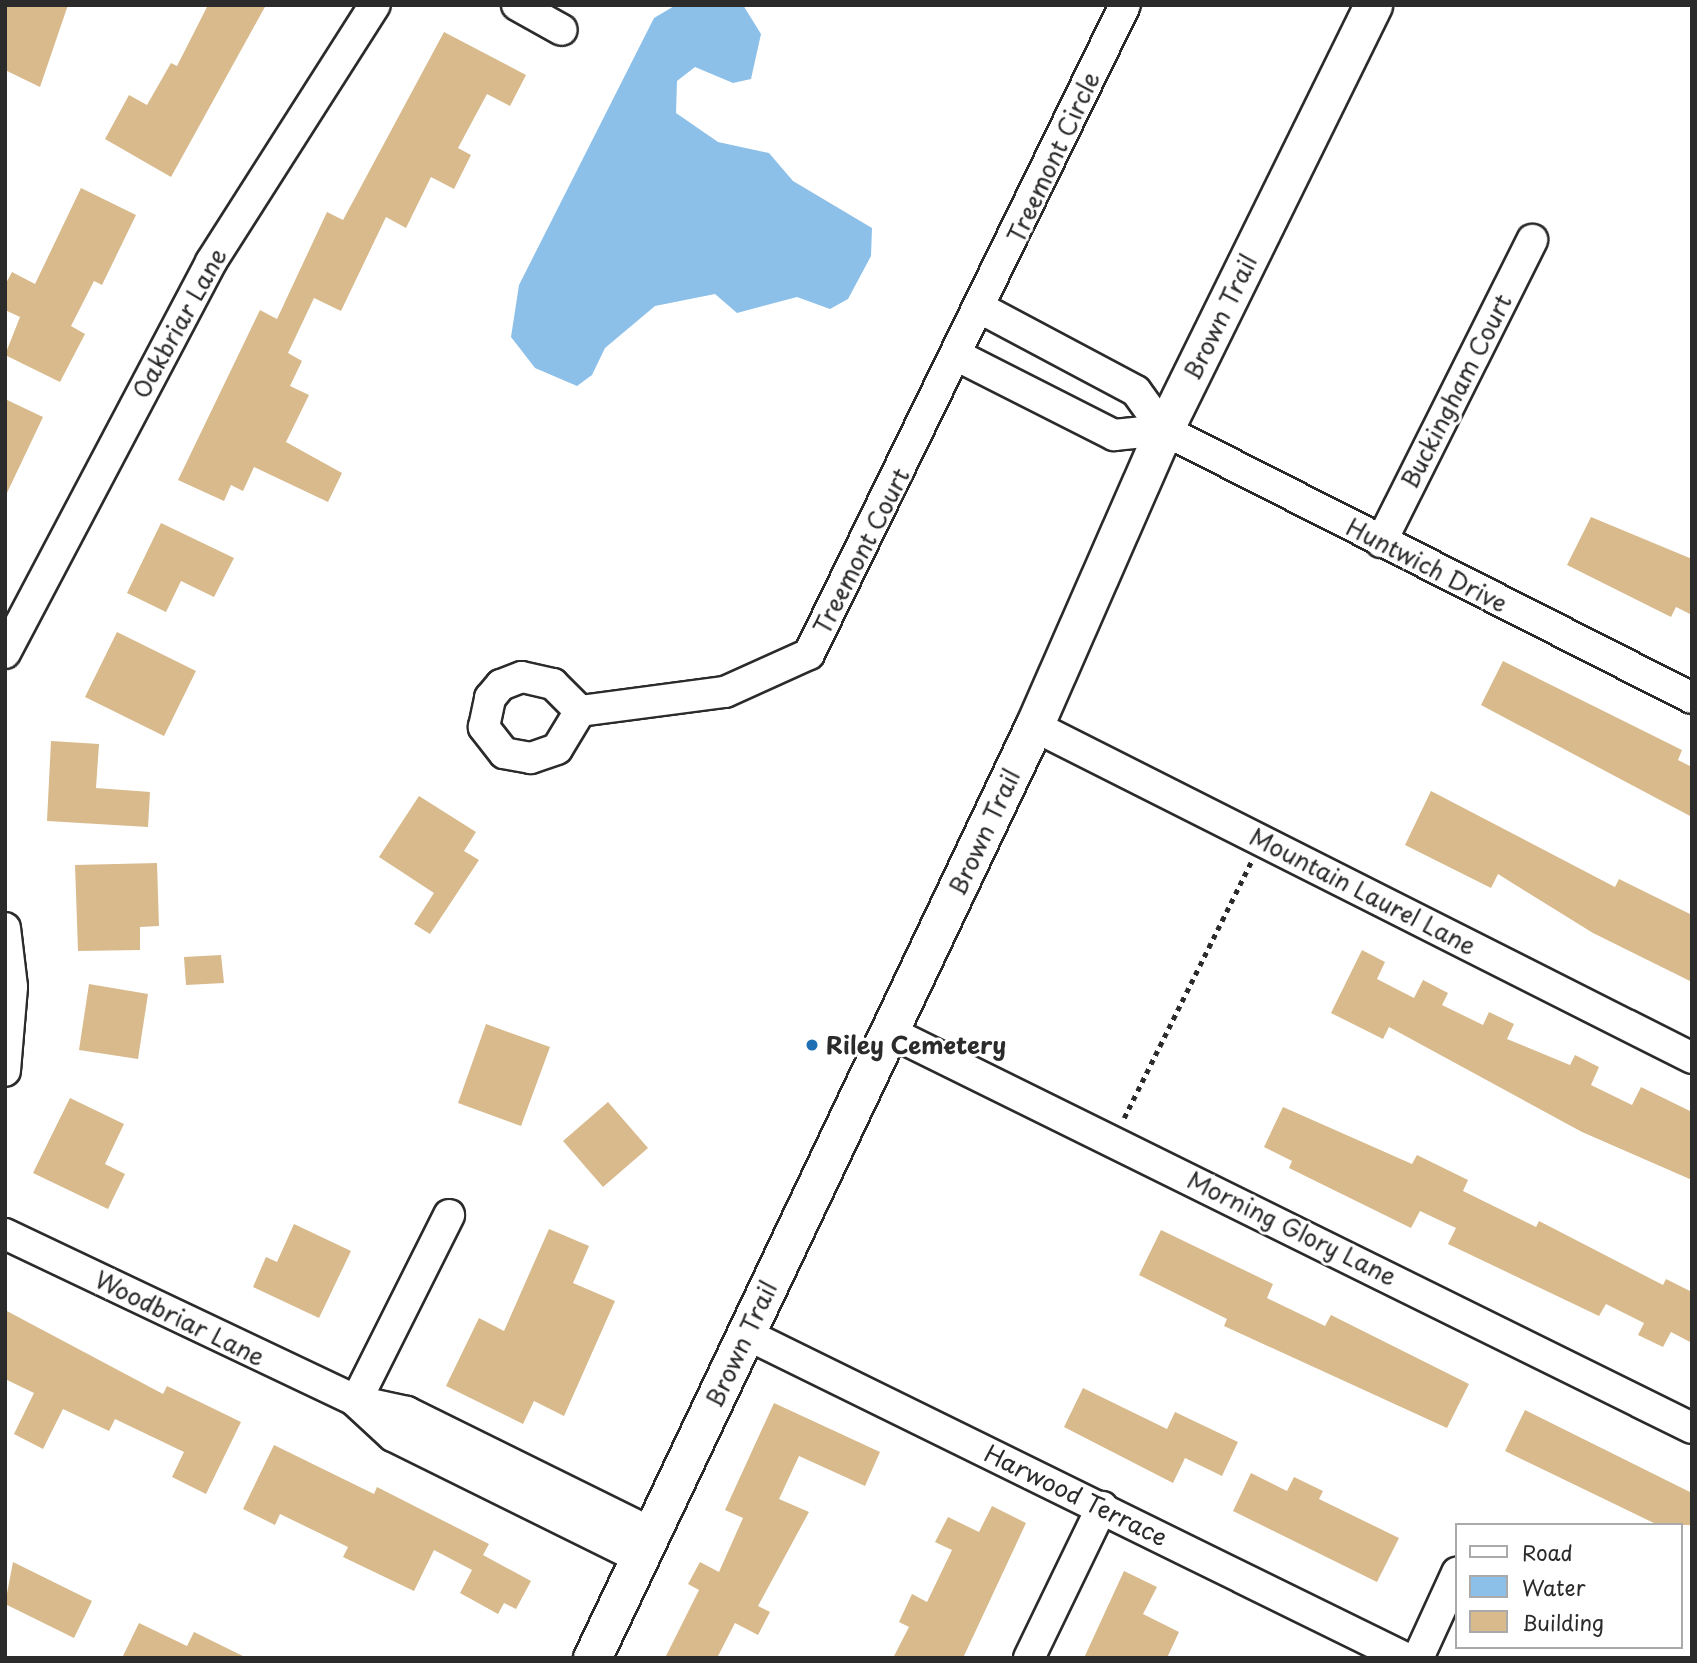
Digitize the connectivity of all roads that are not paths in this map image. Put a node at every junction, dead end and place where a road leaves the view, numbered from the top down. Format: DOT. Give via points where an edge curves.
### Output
graph roads {
  1 [pos="374,5"];
  2 [pos="517,5"];
  3 [pos="1125,5"];
  4 [pos="1373,5"];
  5 [pos="562,30"];
  6 [pos="1532,240"];
  7 [pos="982,309"];
  8 [pos="958,356"];
  9 [pos="1164,430"];
  10 [pos="1381,542"];
  11 [pos="5,653"];
  12 [pos="1692,698"];
  13 [pos="580,711"];
  14 [pos="1034,726"];
  15 [pos="5,928"];
  16 [pos="890,1032"];
  17 [pos="1692,1058"];
  18 [pos="5,1071"];
  19 [pos="449,1215"];
  20 [pos="5,1234"];
  21 [pos="746,1334"];
  22 [pos="356,1402"];
  23 [pos="1692,1428"];
  24 [pos="1101,1507"];
  25 [pos="646,1546"];
  26 [pos="1456,1575"];
  27 [pos="592,1658"];
  28 [pos="1029,1658"];
  29 [pos="1405,1658"];
  30 [pos="1418,1658"];
  1 -- 11 [label="street, Oakbriar Lane" via="211,262"];
  2 -- 5 [label="street"];
  3 -- 7 [label="street, Treemont Circle"];
  4 -- 9 [label="street, Brown Trail"];
  6 -- 10 [label="street, Buckingham Court"];
  7 -- 8 [label="street, Treemont Court"];
  7 -- 9 [label="street" via="1136,391"];
  8 -- 9 [label="street" via="1114,435"];
  8 -- 13 [label="street, Treemont Court" via="809,654 725,692"];
  9 -- 10 [label="street, Huntwich Drive"];
  9 -- 14 [label="street, Brown Trail"];
  10 -- 12 [label="street, Huntwich Drive"];
  14 -- 16 [label="street, Brown Trail"];
  14 -- 17 [label="street, Mountain Laurel Lane"];
  15 -- 18 [label="street" via="12,987"];
  16 -- 21 [label="street, Brown Trail"];
  16 -- 23 [label="street, Morning Glory Lane"];
  19 -- 22 [label="street"];
  20 -- 22 [label="street, Woodbriar Lane"];
  21 -- 24 [label="street, Harwood Terrace"];
  21 -- 25 [label="street, Brown Trail"];
  22 -- 25 [label="street, Woodbriar Lane" via="393,1436"];
  24 -- 28 [label="street"];
  24 -- 29 [label="street, Harwood Terrace"];
  25 -- 27 [label="street, Brown Trail"];
  26 -- 30 [label="street"];
}
